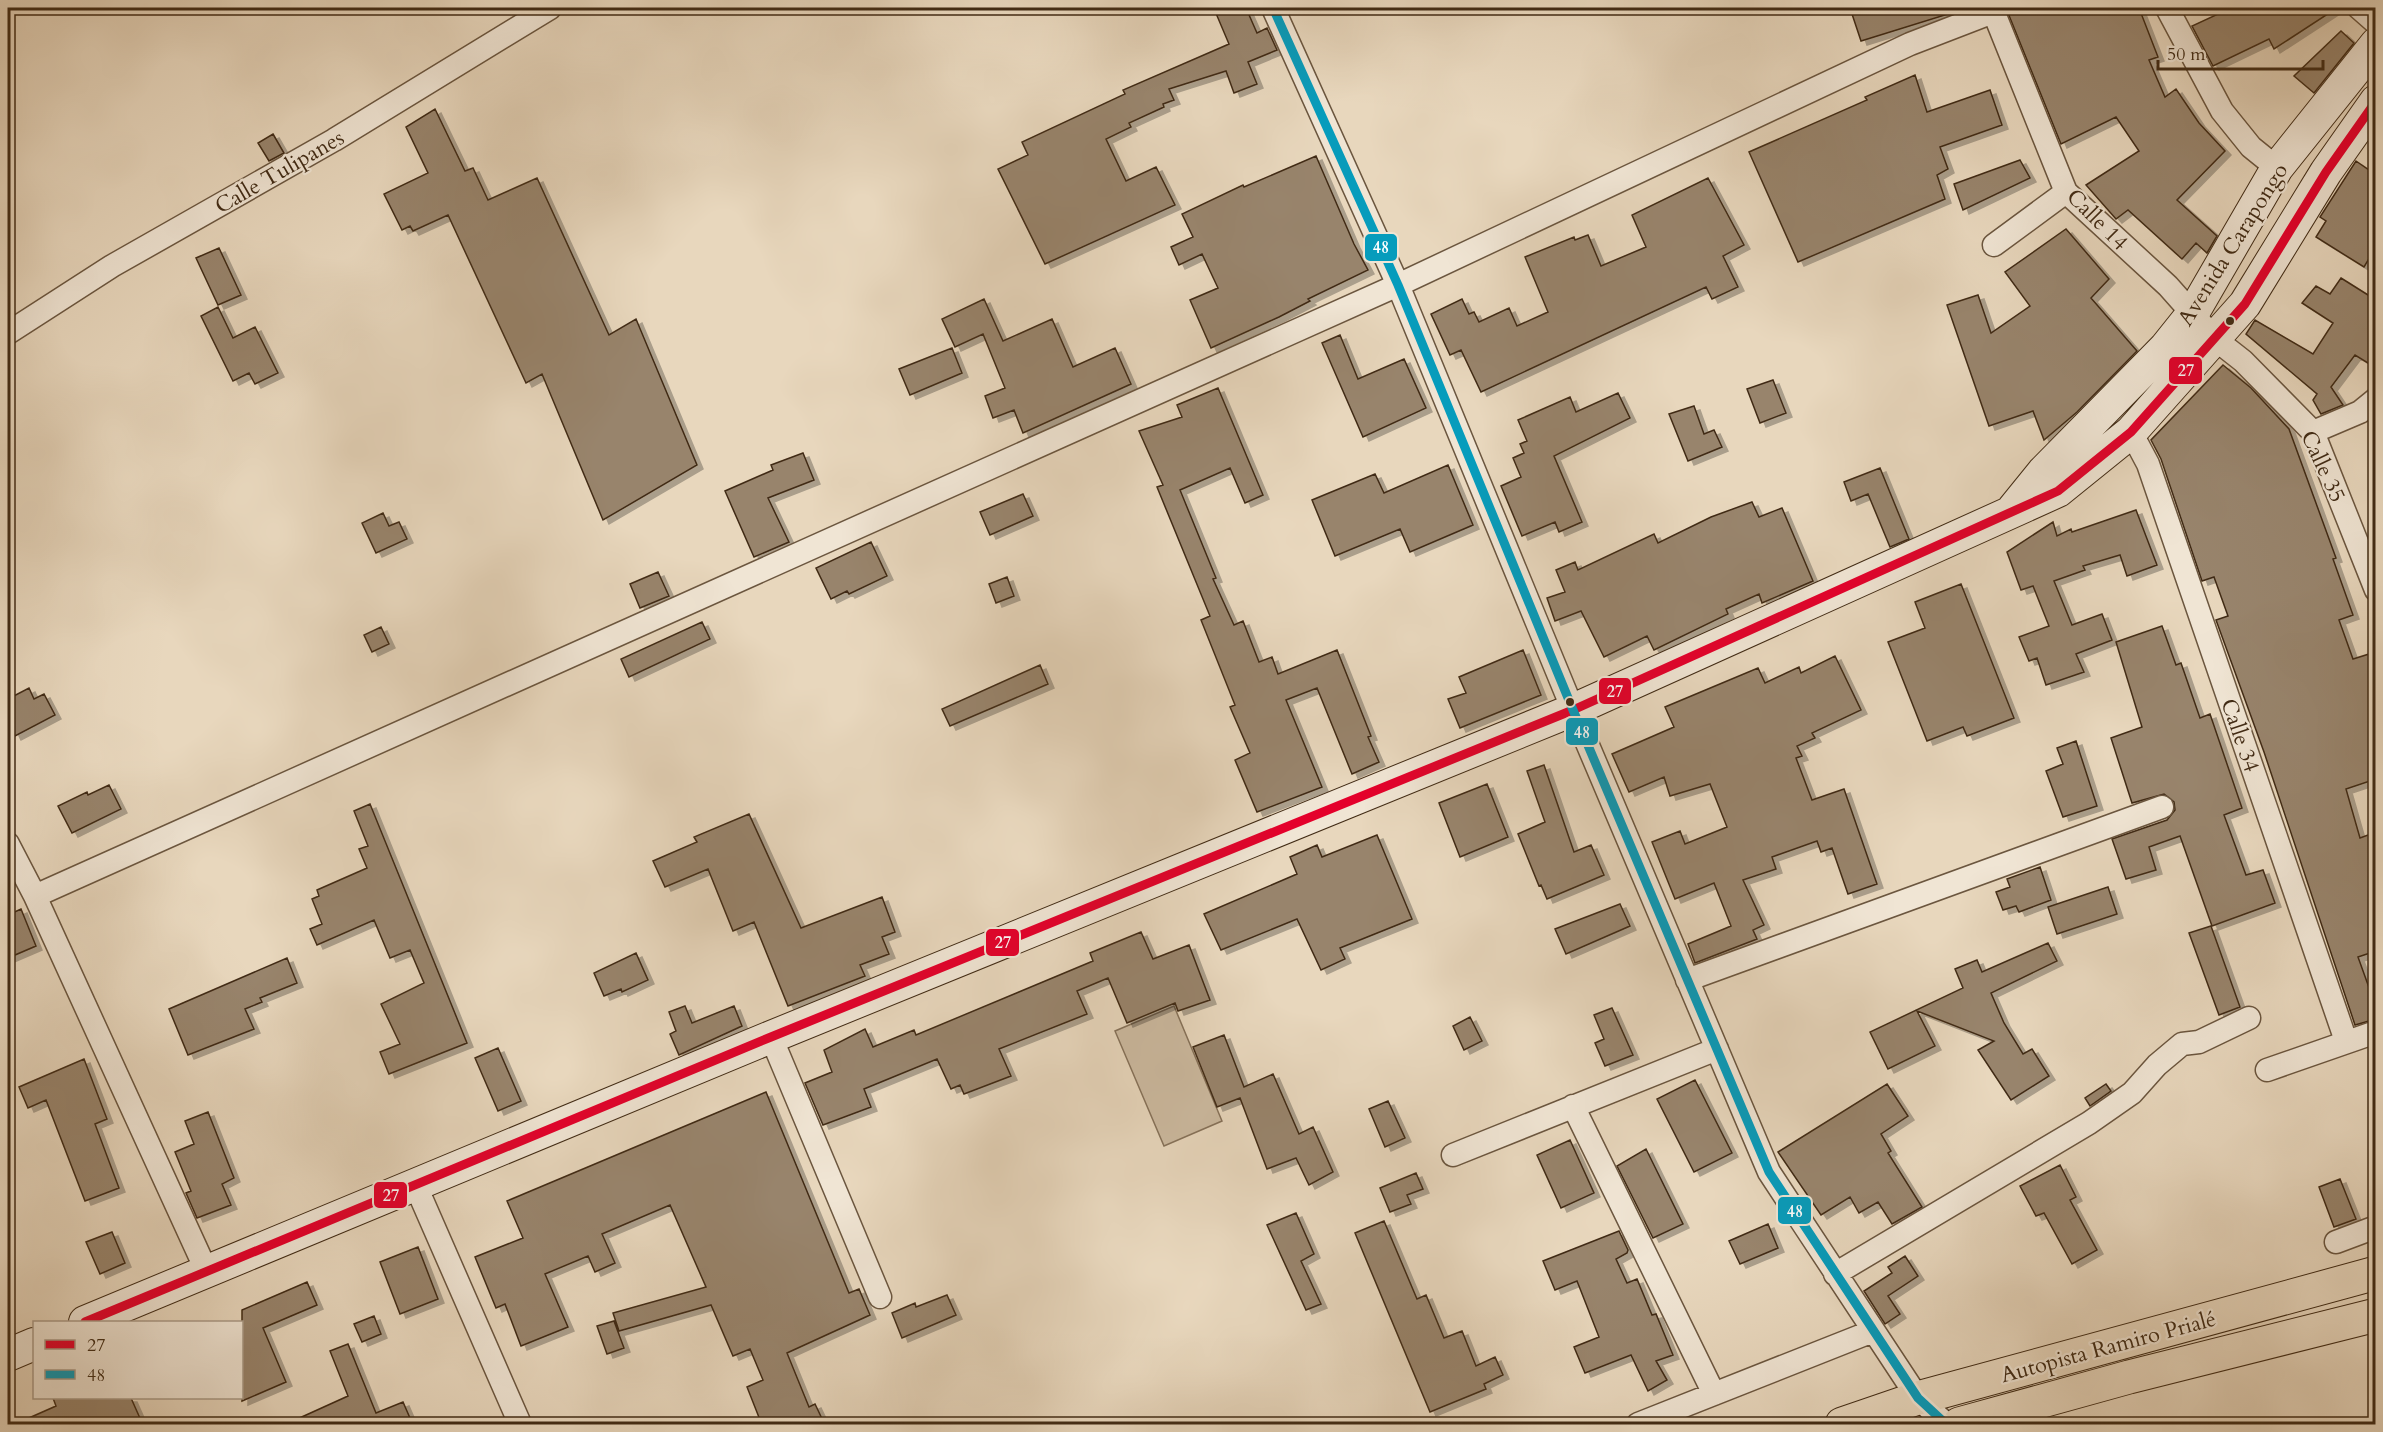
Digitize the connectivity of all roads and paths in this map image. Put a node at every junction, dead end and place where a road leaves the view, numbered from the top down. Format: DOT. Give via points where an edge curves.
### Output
graph roads {
  1 [pos="550,8"];
  2 [pos="1273,8"];
  3 [pos="2167,8"];
  4 [pos="2359,8"];
  5 [pos="1993,10"];
  6 [pos="2376,23"];
  7 [pos="2376,44"];
  8 [pos="2376,101"];
  9 [pos="2277,168"];
  10 [pos="2066,192"];
  11 [pos="1994,245"];
  12 [pos="1398,285"];
  13 [pos="2193,313"];
  14 [pos="8,333"];
  15 [pos="2216,339"];
  16 [pos="2376,399"];
  17 [pos="2131,432"];
  18 [pos="2313,432"];
  19 [pos="2007,517"];
  20 [pos="2376,590"];
  21 [pos="1573,710"];
  22 [pos="2162,807"];
  23 [pos="8,844"];
  24 [pos="35,896"];
  25 [pos="1687,980"];
  26 [pos="2249,1017"];
  27 [pos="2376,1032"];
  28 [pos="771,1037"];
  29 [pos="2346,1041"];
  30 [pos="1717,1049"];
  31 [pos="2267,1070"];
  32 [pos="1573,1106"];
  33 [pos="1453,1155"];
  34 [pos="415,1184"];
  35 [pos="2376,1227"];
  36 [pos="2336,1242"];
  37 [pos="207,1272"];
  38 [pos="2376,1273"];
  39 [pos="1835,1274"];
  40 [pos="880,1297"];
  41 [pos="2376,1315"];
  42 [pos="91,1321"];
  43 [pos="1873,1331"];
  44 [pos="33,1344"];
  45 [pos="8,1355"];
  46 [pos="1714,1394"];
  47 [pos="1918,1398"];
  48 [pos="520,1425"];
  49 [pos="1638,1425"];
  50 [pos="1842,1425"];
  51 [pos="1946,1425"];
  52 [pos="1959,1425"];
  1 -- 14 [label="street, Calle Tulipanes" via="333,140 112,266"];
  2 -- 12 [label="street"];
  3 -- 9 [label="street" via="2222,111 2251,147"];
  4 -- 6 [label="street"];
  5 -- 10 [label="street, Calle 14"];
  5 -- 12 [label="street" via="1910,44"];
  7 -- 9 [label="street, Avenida Carapongo"];
  8 -- 15 [label="street, Avenida Carapongo" via="2326,172 2245,304"];
  9 -- 13 [label="street, Avenida Carapongo"];
  10 -- 11 [label="street"];
  10 -- 13 [label="street, Calle 14"];
  12 -- 21 [label="street"];
  12 -- 24 [label="street"];
  13 -- 15 [label="street, Calle 14"];
  13 -- 19 [label="street, Avenida Carapongo" via="2165,348 2043,472"];
  15 -- 17 [label="street, Avenida Carapongo"];
  15 -- 18 [label="street, Calle 35" via="2244,361"];
  16 -- 18 [label="street" via="2360,412"];
  17 -- 19 [label="street, Avenida Carapongo" via="2058,492"];
  17 -- 29 [label="street, Calle 34" via="2148,464"];
  18 -- 20 [label="street, Calle 35"];
  19 -- 21 [label="street, Avenida Carapongo"];
  21 -- 25 [label="street"];
  21 -- 28 [label="street, Avenida Carapongo"];
  22 -- 25 [label="street"];
  23 -- 24 [label="street"];
  24 -- 37 [label="street"];
  25 -- 30 [label="street"];
  26 -- 39 [label="street" via="2199,1042 2182,1044 2132,1093 2089,1123"];
  27 -- 29 [label="street"];
  28 -- 34 [label="street, Avenida Carapongo"];
  28 -- 40 [label="street"];
  29 -- 31 [label="street"];
  30 -- 32 [label="street"];
  30 -- 39 [label="street" via="1769,1173"];
  32 -- 33 [label="street"];
  32 -- 46 [label="street"];
  34 -- 37 [label="street, Avenida Carapongo"];
  34 -- 48 [label="street"];
  35 -- 36 [label="street"];
  37 -- 42 [label="street, Avenida Carapongo"];
  38 -- 47 [label="highway, Autopista Ramiro Prialé"];
  39 -- 43 [label="street"];
  41 -- 52 [label="highway, Autopista Ramiro Prialé" via="2129,1377"];
  43 -- 46 [label="street"];
  43 -- 47 [label="street"];
  44 -- 45 [label="street"];
  46 -- 49 [label="street"];
  47 -- 50 [label="highway, Autopista Ramiro Prialé"];
  47 -- 51 [label="street"];
}
